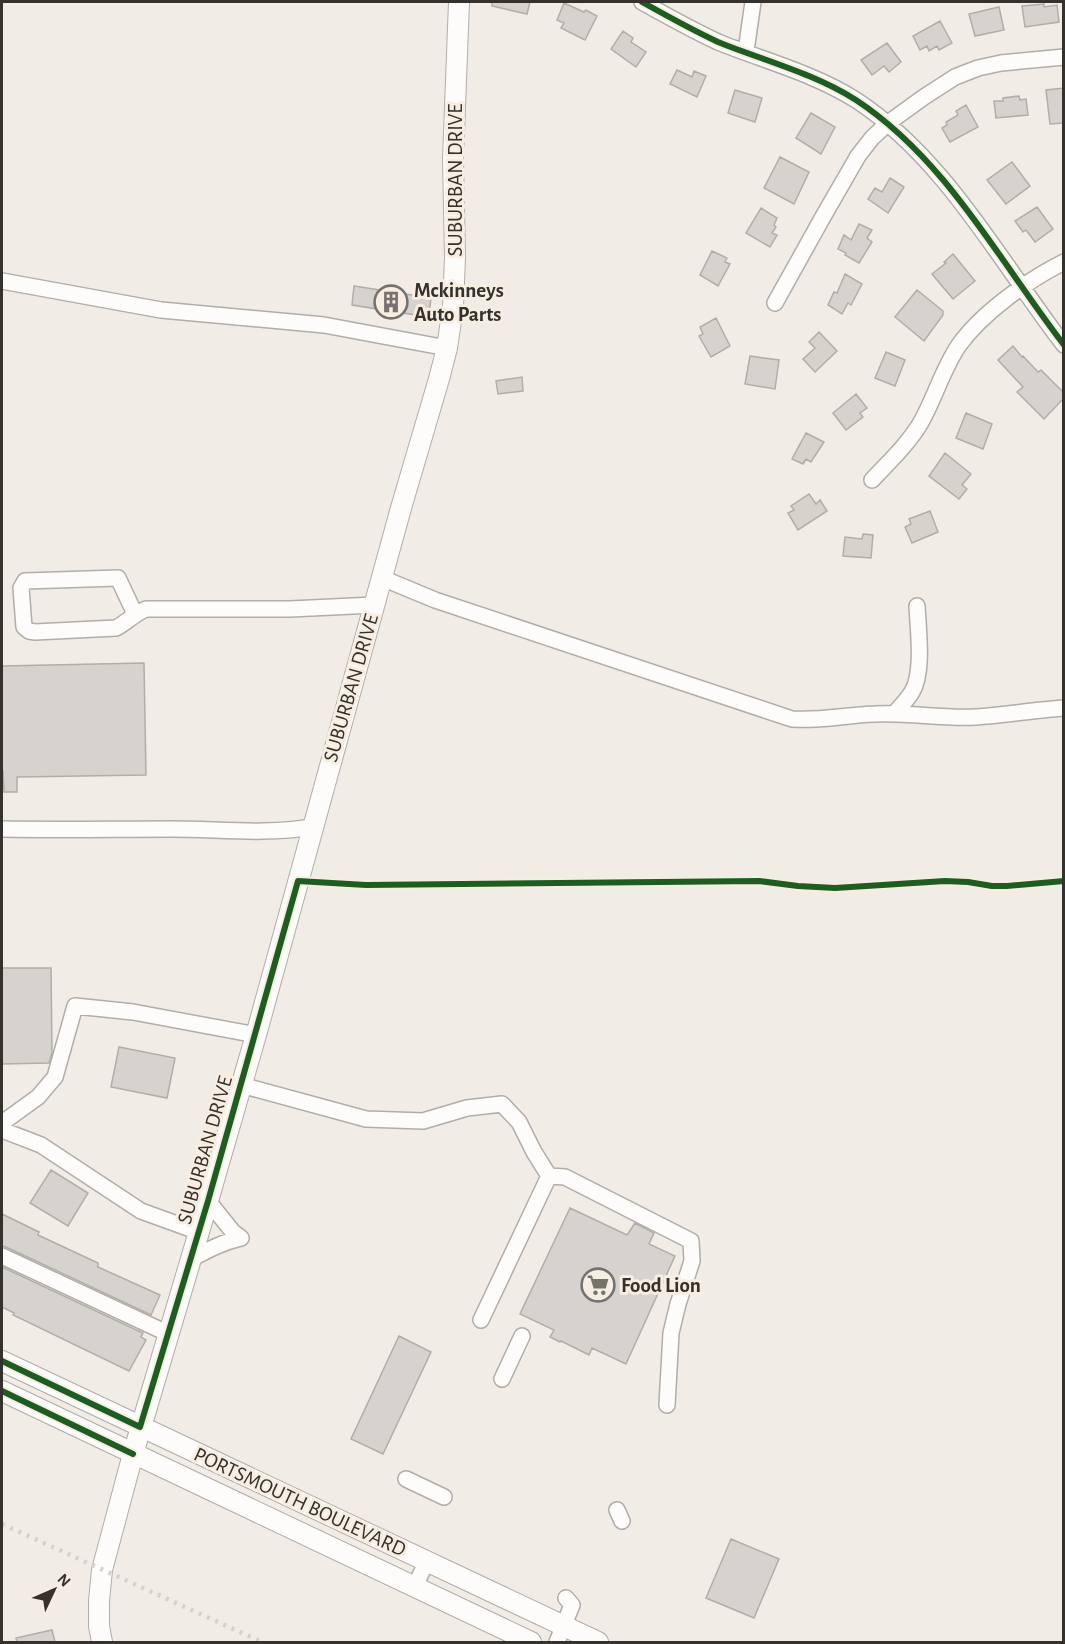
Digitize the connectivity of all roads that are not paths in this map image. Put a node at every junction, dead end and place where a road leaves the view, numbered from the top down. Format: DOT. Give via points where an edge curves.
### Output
graph roads {
  1 [pos="459,2"];
  2 [pos="642,2"];
  3 [pos="753,2"];
  4 [pos="746,51"];
  5 [pos="1064,57"];
  6 [pos="888,123"];
  7 [pos="1064,262"];
  8 [pos="2,281"];
  9 [pos="1021,287"];
  10 [pos="775,303"];
  11 [pos="1064,345"];
  12 [pos="447,348"];
  13 [pos="872,480"];
  14 [pos="382,578"];
  15 [pos="374,605"];
  16 [pos="917,606"];
  17 [pos="135,614"];
  18 [pos="1064,708"];
  19 [pos="894,714"];
  20 [pos="312,827"];
  21 [pos="2,829"];
  22 [pos="256,1035"];
  23 [pos="241,1085"];
  24 [pos="2,1123"];
  25 [pos="2,1130"];
  26 [pos="549,1176"];
  27 [pos="208,1201"];
  28 [pos="199,1232"];
  29 [pos="2,1256"];
  30 [pos="191,1258"];
  31 [pos="481,1320"];
  32 [pos="169,1334"];
  33 [pos="522,1336"];
  34 [pos="2,1361"];
  35 [pos="502,1379"];
  36 [pos="2,1391"];
  37 [pos="667,1405"];
  38 [pos="141,1427"];
  39 [pos="133,1454"];
  40 [pos="406,1479"];
  41 [pos="444,1497"];
  42 [pos="427,1561"];
  43 [pos="414,1588"];
  44 [pos="569,1601"];
  45 [pos="560,1634"];
  46 [pos="102,1642"];
  47 [pos="531,1642"];
  48 [pos="598,1642"];
  1 -- 12 [label="main road, SUBURBAN DRIVE" via="453,159 455,257"];
  2 -- 4 [label="street" via="696,31"];
  3 -- 4 [label="street"];
  4 -- 6 [label="street" via="832,87"];
  5 -- 6 [label="street" via="1001,63 955,77"];
  6 -- 9 [label="street" via="936,172"];
  6 -- 10 [label="street" via="858,156"];
  7 -- 9 [label="street"];
  8 -- 12 [label="street" via="161,310 324,325"];
  9 -- 11 [label="street"];
  9 -- 13 [label="street" via="961,342 920,424 906,445"];
  12 -- 14 [label="main road, SUBURBAN DRIVE"];
  14 -- 15 [label="main road, SUBURBAN DRIVE"];
  14 -- 19 [label="street" via="435,600 792,719"];
  15 -- 17 [label="street" via="146,609"];
  15 -- 20 [label="main road, SUBURBAN DRIVE"];
  16 -- 19 [label="street" via="917,680"];
  17 -- 17 [label="street" via="118,578 25,581 21,588 24,627 29,631 116,627"];
  18 -- 19 [label="street" via="976,717"];
  20 -- 21 [label="street" via="272,831"];
  20 -- 22 [label="main road, SUBURBAN DRIVE"];
  22 -- 23 [label="main road, SUBURBAN DRIVE"];
  22 -- 24 [label="street" via="75,1005 55,1077 38,1097"];
  23 -- 26 [label="street" via="366,1119 423,1121 467,1108 502,1104 519,1122"];
  23 -- 27 [label="main road, SUBURBAN DRIVE"];
  25 -- 28 [label="street" via="41,1145 141,1211"];
  26 -- 31 [label="street"];
  26 -- 37 [label="street" via="565,1177 691,1241 692,1260 671,1333"];
  27 -- 28 [label="main road, SUBURBAN DRIVE"];
  27 -- 30 [label="street" via="242,1238"];
  28 -- 30 [label="main road, SUBURBAN DRIVE"];
  29 -- 32 [label="street"];
  30 -- 32 [label="main road, SUBURBAN DRIVE"];
  32 -- 38 [label="main road, SUBURBAN DRIVE"];
  33 -- 35 [label="street"];
  34 -- 38 [label="main road, PORTSMOUTH BOULEVARD"];
  36 -- 39 [label="main road, PORTSMOUTH BOULEVARD"];
  38 -- 39 [label="main road, SUBURBAN DRIVE"];
  38 -- 42 [label="main road, PORTSMOUTH BOULEVARD"];
  39 -- 43 [label="main road, PORTSMOUTH BOULEVARD"];
  39 -- 46 [label="main road, SUBURBAN DRIVE" via="102,1570"];
  40 -- 41 [label="street"];
  42 -- 43 [label="street"];
  42 -- 45 [label="main road, PORTSMOUTH BOULEVARD"];
  43 -- 47 [label="main road, PORTSMOUTH BOULEVARD"];
  44 -- 45 [label="street"];
  45 -- 48 [label="main road, PORTSMOUTH BOULEVARD"];
}
